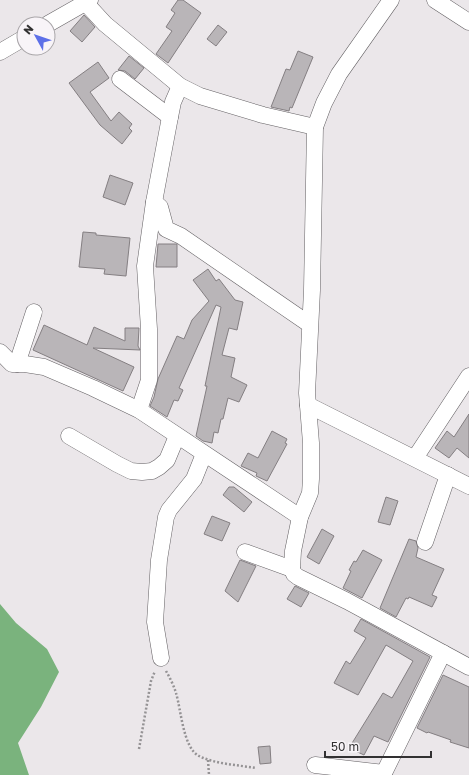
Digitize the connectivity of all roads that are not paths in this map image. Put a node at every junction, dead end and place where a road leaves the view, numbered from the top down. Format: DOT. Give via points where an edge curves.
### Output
graph roads {
  1 [pos="391,0"];
  2 [pos="435,0"];
  3 [pos="86,1"];
  4 [pos="56,19"];
  5 [pos="469,22"];
  6 [pos="16,43"];
  7 [pos="0,52"];
  8 [pos="120,79"];
  9 [pos="180,86"];
  10 [pos="170,117"];
  11 [pos="315,127"];
  12 [pos="154,202"];
  13 [pos="34,312"];
  14 [pos="309,324"];
  15 [pos="0,352"];
  16 [pos="10,365"];
  17 [pos="469,376"];
  18 [pos="308,405"];
  19 [pos="139,410"];
  20 [pos="70,436"];
  21 [pos="178,436"];
  22 [pos="204,454"];
  23 [pos="415,458"];
  24 [pos="448,475"];
  25 [pos="469,486"];
  26 [pos="300,518"];
  27 [pos="425,542"];
  28 [pos="245,552"];
  29 [pos="292,569"];
  30 [pos="443,653"];
  31 [pos="161,658"];
  32 [pos="469,667"];
  33 [pos="315,765"];
  34 [pos="384,774"];
  1 -- 11 [label="street" via="339,74"];
  2 -- 5 [label="street"];
  3 -- 4 [label="street"];
  3 -- 9 [label="street" via="105,24"];
  6 -- 7 [label="street"];
  8 -- 10 [label="street"];
  9 -- 10 [label="street"];
  9 -- 11 [label="street" via="200,96 235,107"];
  10 -- 12 [label="street"];
  11 -- 14 [label="street"];
  12 -- 14 [label="street" via="160,207 166,229 181,236"];
  12 -- 19 [label="street" via="145,266 149,380"];
  13 -- 16 [label="street"];
  14 -- 18 [label="street"];
  15 -- 16 [label="street"];
  16 -- 19 [label="street" via="44,367"];
  17 -- 23 [label="street"];
  18 -- 23 [label="street"];
  18 -- 26 [label="street" via="311,480 310,493"];
  19 -- 21 [label="street"];
  20 -- 21 [label="street" via="117,464 131,471 142,472 152,471 167,460"];
  21 -- 22 [label="street"];
  22 -- 26 [label="street"];
  22 -- 31 [label="street" via="194,479 166,517 159,560 155,622"];
  23 -- 24 [label="street"];
  24 -- 25 [label="street"];
  24 -- 27 [label="street"];
  26 -- 29 [label="street"];
  28 -- 29 [label="street"];
  29 -- 30 [label="street" via="298,577"];
  30 -- 32 [label="street"];
  30 -- 34 [label="street"];
  33 -- 34 [label="street"];
}
